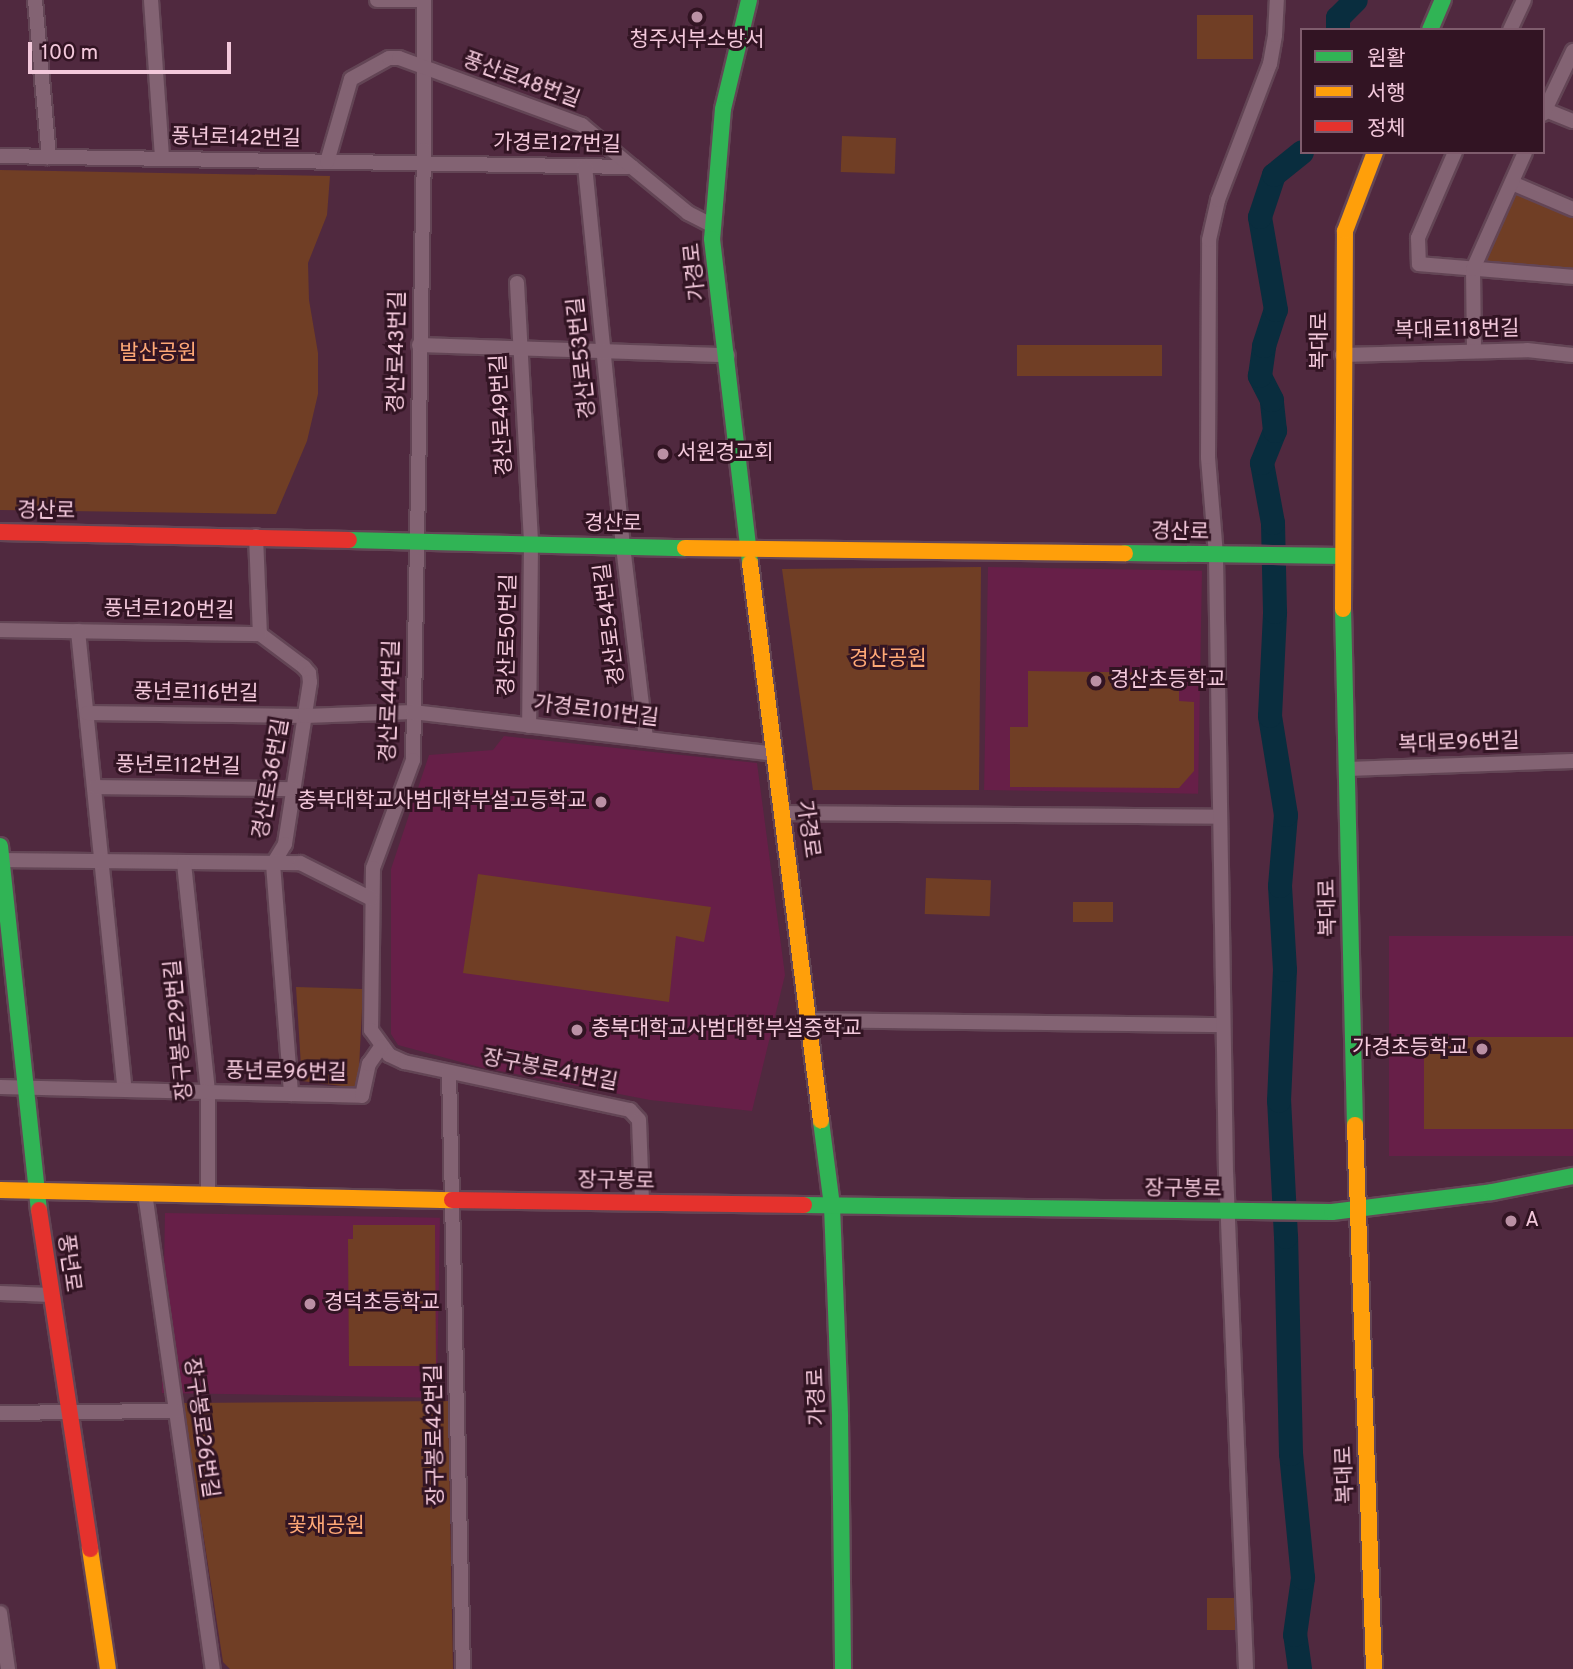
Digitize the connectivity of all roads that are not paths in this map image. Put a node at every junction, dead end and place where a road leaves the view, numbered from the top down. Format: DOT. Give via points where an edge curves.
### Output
graph roads {
  1 [pos="35,0"];
  2 [pos="151,0"];
  3 [pos="377,0"];
  4 [pos="424,0"];
  5 [pos="749,0"];
  6 [pos="1277,0"];
  7 [pos="1443,0"];
  8 [pos="1524,0"];
  9 [pos="1431,28"];
  10 [pos="1511,28"];
  11 [pos="1573,51"];
  12 [pos="424,68"];
  13 [pos="1545,109"];
  14 [pos="1545,111"];
  15 [pos="1573,121"];
  16 [pos="1375,154"];
  17 [pos="1454,154"];
  18 [pos="1524,154"];
  19 [pos="0,156"];
  20 [pos="49,157"];
  21 [pos="162,159"];
  22 [pos="327,162"];
  23 [pos="422,163"];
  24 [pos="585,166"];
  25 [pos="632,167"];
  26 [pos="1511,183"];
  27 [pos="1573,209"];
  28 [pos="713,226"];
  29 [pos="1473,269"];
  30 [pos="1573,277"];
  31 [pos="517,284"];
  32 [pos="419,345"];
  33 [pos="521,348"];
  34 [pos="1474,350"];
  35 [pos="603,351"];
  36 [pos="728,355"];
  37 [pos="1342,355"];
  38 [pos="1573,355"];
  39 [pos="0,532"];
  40 [pos="256,536"];
  41 [pos="417,540"];
  42 [pos="531,544"];
  43 [pos="623,546"];
  44 [pos="748,549"];
  45 [pos="1221,555"];
  46 [pos="1342,556"];
  47 [pos="0,630"];
  48 [pos="78,631"];
  49 [pos="260,634"];
  50 [pos="413,712"];
  51 [pos="87,713"];
  52 [pos="305,716"];
  53 [pos="529,726"];
  54 [pos="646,739"];
  55 [pos="774,754"];
  56 [pos="1573,761"];
  57 [pos="1347,769"];
  58 [pos="95,787"];
  59 [pos="293,789"];
  60 [pos="784,813"];
  61 [pos="1218,817"];
  62 [pos="1,855"];
  63 [pos="102,862"];
  64 [pos="184,863"];
  65 [pos="273,864"];
  66 [pos="372,898"];
  67 [pos="809,1020"];
  68 [pos="1223,1025"];
  69 [pos="381,1047"];
  70 [pos="449,1072"];
  71 [pos="0,1087"];
  72 [pos="25,1088"];
  73 [pos="125,1090"];
  74 [pos="208,1092"];
  75 [pos="291,1094"];
  76 [pos="1573,1176"];
  77 [pos="0,1190"];
  78 [pos="37,1191"];
  79 [pos="145,1193"];
  80 [pos="208,1195"];
  81 [pos="452,1200"];
  82 [pos="642,1203"];
  83 [pos="832,1206"];
  84 [pos="1357,1211"];
  85 [pos="1230,1212"];
  86 [pos="0,1293"];
  87 [pos="51,1295"];
  88 [pos="176,1411"];
  89 [pos="0,1413"];
  90 [pos="68,1414"];
  91 [pos="0,1613"];
  92 [pos="8,1669"];
  93 [pos="108,1669"];
  94 [pos="213,1669"];
  95 [pos="463,1669"];
  96 [pos="843,1669"];
  97 [pos="1246,1669"];
  98 [pos="1374,1669"];
  1 -- 20 [label="street"];
  2 -- 21 [label="street"];
  3 -- 4 [label="street"];
  4 -- 12 [label="street"];
  5 -- 28 [label="street, 가경로" via="723,109"];
  6 -- 45 [label="street" via="1270,64 1219,200 1209,240 1208,457"];
  7 -- 9 [label="street"];
  8 -- 10 [label="street"];
  11 -- 13 [label="street"];
  12 -- 22 [label="street, 풍산로48번길" via="388,58 351,79"];
  12 -- 23 [label="street"];
  12 -- 25 [label="street, 풍산로48번길" via="582,125"];
  14 -- 15 [label="street"];
  16 -- 37 [label="street, 복대로" via="1345,231"];
  17 -- 29 [label="street" via="1418,237 1419,264"];
  18 -- 26 [label="street"];
  19 -- 20 [label="street, 풍년로142번길"];
  20 -- 21 [label="street, 풍년로142번길"];
  21 -- 22 [label="street, 풍년로142번길"];
  22 -- 23 [label="street, 풍년로142번길"];
  23 -- 24 [label="street, 가경로127번길"];
  23 -- 32 [label="street, 경산로43번길"];
  24 -- 25 [label="street, 가경로127번길"];
  24 -- 35 [label="street, 경산로53번길"];
  25 -- 28 [label="street, 가경로127번길" via="688,213"];
  26 -- 27 [label="street"];
  26 -- 29 [label="street"];
  28 -- 36 [label="street, 가경로"];
  29 -- 30 [label="street"];
  29 -- 34 [label="street"];
  31 -- 33 [label="street, 경산로49번길"];
  32 -- 33 [label="street"];
  32 -- 41 [label="street, 경산로43번길"];
  33 -- 35 [label="street"];
  33 -- 42 [label="street, 경산로49번길"];
  34 -- 37 [label="street, 복대로118번길"];
  34 -- 38 [label="street, 복대로118번길"];
  35 -- 36 [label="street"];
  35 -- 43 [label="street, 경산로53번길"];
  36 -- 44 [label="street, 가경로"];
  37 -- 46 [label="street, 복대로"];
  39 -- 40 [label="street, 경산로"];
  40 -- 41 [label="street, 경산로"];
  40 -- 49 [label="street"];
  41 -- 42 [label="street, 경산로"];
  41 -- 50 [label="street, 경산로44번길"];
  42 -- 43 [label="street, 경산로"];
  42 -- 53 [label="street, 경산로50번길"];
  43 -- 44 [label="street, 경산로"];
  43 -- 54 [label="street, 경산로54번길"];
  44 -- 45 [label="street, 경산로"];
  44 -- 55 [label="street, 가경로"];
  45 -- 46 [label="street, 경산로"];
  45 -- 61 [label="street"];
  46 -- 57 [label="street, 복대로"];
  47 -- 48 [label="street, 풍년로120번길"];
  48 -- 49 [label="street, 풍년로120번길"];
  48 -- 51 [label="street, 풍년로120번길"];
  49 -- 52 [label="street, 경산로36번길" via="309,673"];
  50 -- 52 [label="street, 가경로101번길"];
  50 -- 53 [label="street, 가경로101번길"];
  50 -- 66 [label="street, 경산로44번길" via="413,760 373,868"];
  51 -- 52 [label="street, 풍년로116번길"];
  51 -- 58 [label="street, 풍년로112번길"];
  52 -- 59 [label="street, 경산로36번길"];
  53 -- 54 [label="street, 가경로101번길"];
  54 -- 55 [label="street, 가경로101번길"];
  55 -- 60 [label="street, 가경로"];
  56 -- 57 [label="street, 복대로96번길"];
  57 -- 84 [label="street, 복대로"];
  58 -- 59 [label="street, 풍년로112번길"];
  58 -- 63 [label="street"];
  59 -- 65 [label="street, 경산로36번길" via="285,844"];
  60 -- 61 [label="street"];
  60 -- 67 [label="street, 가경로"];
  61 -- 68 [label="street"];
  62 -- 63 [label="street"];
  62 -- 72 [label="street, 풍년로"];
  63 -- 64 [label="street"];
  63 -- 73 [label="street"];
  64 -- 65 [label="street"];
  64 -- 74 [label="street, 장구봉로29번길"];
  65 -- 66 [label="street" via="300,863"];
  65 -- 75 [label="street, 경산로36번길"];
  66 -- 69 [label="street" via="371,1030"];
  67 -- 68 [label="street"];
  67 -- 83 [label="street, 가경로"];
  68 -- 85 [label="street"];
  69 -- 70 [label="street, 장구봉로41번길" via="404,1062"];
  69 -- 75 [label="street, 풍년로96번길" via="369,1064 362,1096"];
  70 -- 81 [label="street, 장구봉로41번길"];
  70 -- 82 [label="street, 장구봉로41번길" via="630,1110 639,1120"];
  71 -- 72 [label="street, 풍년로96번길"];
  72 -- 73 [label="street, 풍년로96번길"];
  72 -- 78 [label="street, 풍년로"];
  73 -- 74 [label="street, 풍년로96번길"];
  74 -- 75 [label="street, 풍년로96번길"];
  74 -- 80 [label="street, 장구봉로29번길"];
  76 -- 84 [label="street"];
  77 -- 78 [label="street, 장구봉로"];
  78 -- 79 [label="street, 장구봉로"];
  78 -- 87 [label="street, 풍년로"];
  79 -- 80 [label="street, 장구봉로"];
  79 -- 88 [label="street, 장구봉로26번길"];
  80 -- 81 [label="street, 장구봉로"];
  81 -- 82 [label="street, 장구봉로"];
  81 -- 95 [label="street, 장구봉로42번길"];
  82 -- 83 [label="street, 장구봉로"];
  83 -- 85 [label="street, 장구봉로"];
  83 -- 96 [label="street, 가경로"];
  84 -- 85 [label="street, 장구봉로"];
  84 -- 98 [label="street, 복대로"];
  85 -- 97 [label="street"];
  86 -- 87 [label="street"];
  87 -- 90 [label="street, 풍년로"];
  88 -- 90 [label="street"];
  88 -- 94 [label="street, 장구봉로26번길"];
  89 -- 90 [label="street"];
  90 -- 93 [label="street, 풍년로"];
  91 -- 92 [label="street"];
}
